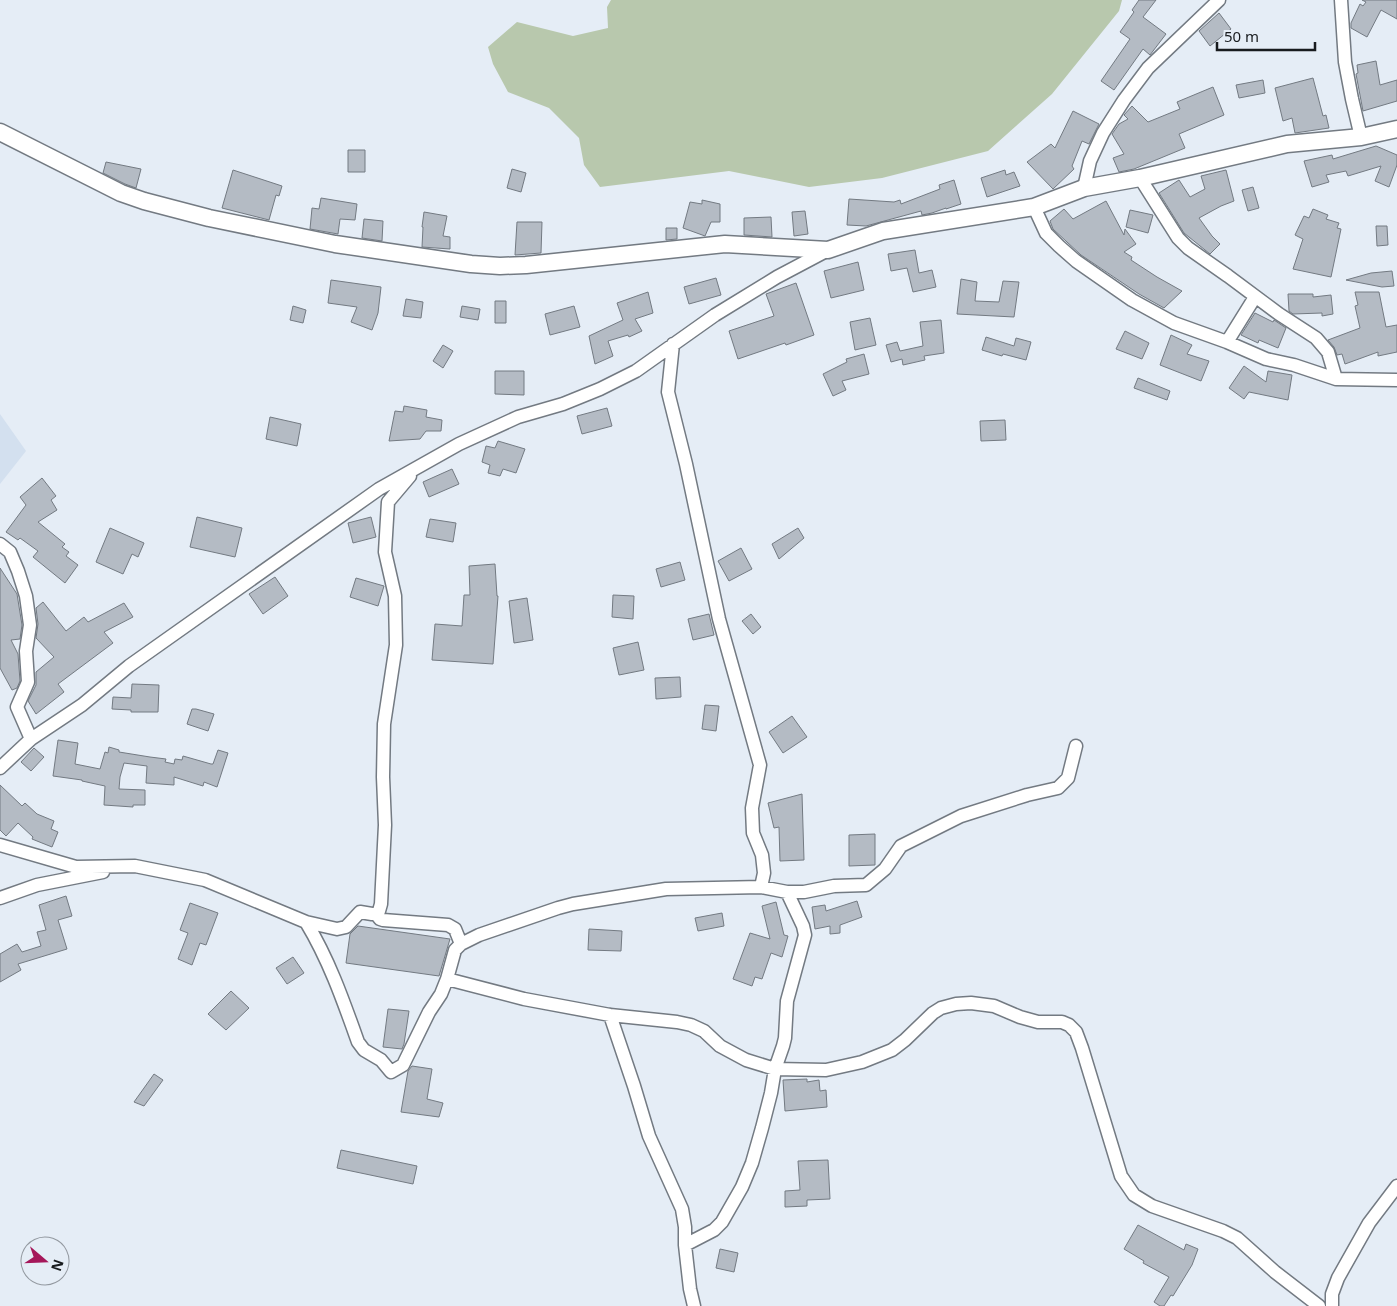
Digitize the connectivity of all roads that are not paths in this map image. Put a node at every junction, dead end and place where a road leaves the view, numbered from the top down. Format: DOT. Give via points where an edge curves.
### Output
graph roads {
  1 [pos="1219,0"];
  2 [pos="1341,0"];
  3 [pos="1397,129"];
  4 [pos="0,132"];
  5 [pos="1361,137"];
  6 [pos="1140,178"];
  7 [pos="1084,188"];
  8 [pos="1034,207"];
  9 [pos="828,250"];
  10 [pos="1255,297"];
  11 [pos="1227,342"];
  12 [pos="672,344"];
  13 [pos="1336,379"];
  14 [pos="1397,380"];
  15 [pos="417,468"];
  16 [pos="0,544"];
  17 [pos="31,739"];
  18 [pos="1076,746"];
  19 [pos="0,768"];
  20 [pos="0,845"];
  21 [pos="134,866"];
  22 [pos="761,887"];
  23 [pos="787,892"];
  24 [pos="0,898"];
  25 [pos="376,914"];
  26 [pos="306,922"];
  27 [pos="461,944"];
  28 [pos="447,980"];
  29 [pos="610,1015"];
  30 [pos="775,1069"];
  31 [pos="1397,1186"];
  32 [pos="685,1245"];
  33 [pos="694,1306"];
  34 [pos="1318,1306"];
  35 [pos="1332,1306"];
  1 -- 7 [label="street" via="1148,68 1124,100 1090,161"];
  2 -- 5 [label="street" via="1345,62"];
  3 -- 5 [label="street"];
  4 -- 9 [label="street" via="121,193 144,201 209,218 355,247 471,264 526,265 725,244"];
  5 -- 6 [label="street" via="1287,144"];
  6 -- 7 [label="street"];
  6 -- 10 [label="street" via="1178,238"];
  7 -- 8 [label="street"];
  8 -- 9 [label="street" via="883,230"];
  8 -- 11 [label="street" via="1046,233 1059,246 1124,295 1174,323"];
  9 -- 12 [label="street" via="715,315"];
  10 -- 11 [label="street"];
  10 -- 13 [label="street" via="1316,338 1328,352"];
  11 -- 13 [label="street" via="1266,359"];
  12 -- 15 [label="street" via="636,371 600,389 518,417 458,444"];
  12 -- 22 [label="street" via="668,392 719,619 760,765 752,808 753,833 762,855 764,873"];
  13 -- 14 [label="street"];
  15 -- 17 [label="street" via="380,489"];
  15 -- 25 [label="street" via="388,502 385,552 395,596 396,645 384,724 385,825 381,904"];
  16 -- 17 [label="street" via="10,552 26,596 30,625 26,651 28,682 17,707"];
  17 -- 19 [label="street"];
  18 -- 23 [label="street" via="1068,778 1058,788 961,816 901,846 886,869 866,885"];
  20 -- 21 [label="street" via="76,867"];
  21 -- 24 [label="street" via="37,886"];
  21 -- 26 [label="street" via="205,880"];
  22 -- 23 [label="street"];
  22 -- 27 [label="street" via="666,889 573,904"];
  23 -- 30 [label="street" via="805,935 786,1001 785,1038"];
  25 -- 26 [label="street" via="360,912 346,927 337,929"];
  25 -- 27 [label="street" via="383,920 452,926"];
  26 -- 28 [label="street" via="338,985 358,1042 364,1050 382,1060 390,1072 403,1065"];
  27 -- 28 [label="street" via="452,958"];
  28 -- 29 [label="street"];
  29 -- 30 [label="street" via="691,1025 746,1060"];
  29 -- 32 [label="street" via="650,1136 682,1209"];
  30 -- 32 [label="street" via="762,1128 742,1187 718,1226"];
  30 -- 34 [label="street" via="826,1070 862,1062 892,1050 933,1013 956,1004 994,1006 1020,1018 1069,1025 1076,1032 1082,1048 1121,1176 1134,1195 1152,1206 1223,1230 1237,1238"];
  31 -- 35 [label="street" via="1368,1223 1338,1278 1332,1294"];
  32 -- 33 [label="street"];
}
